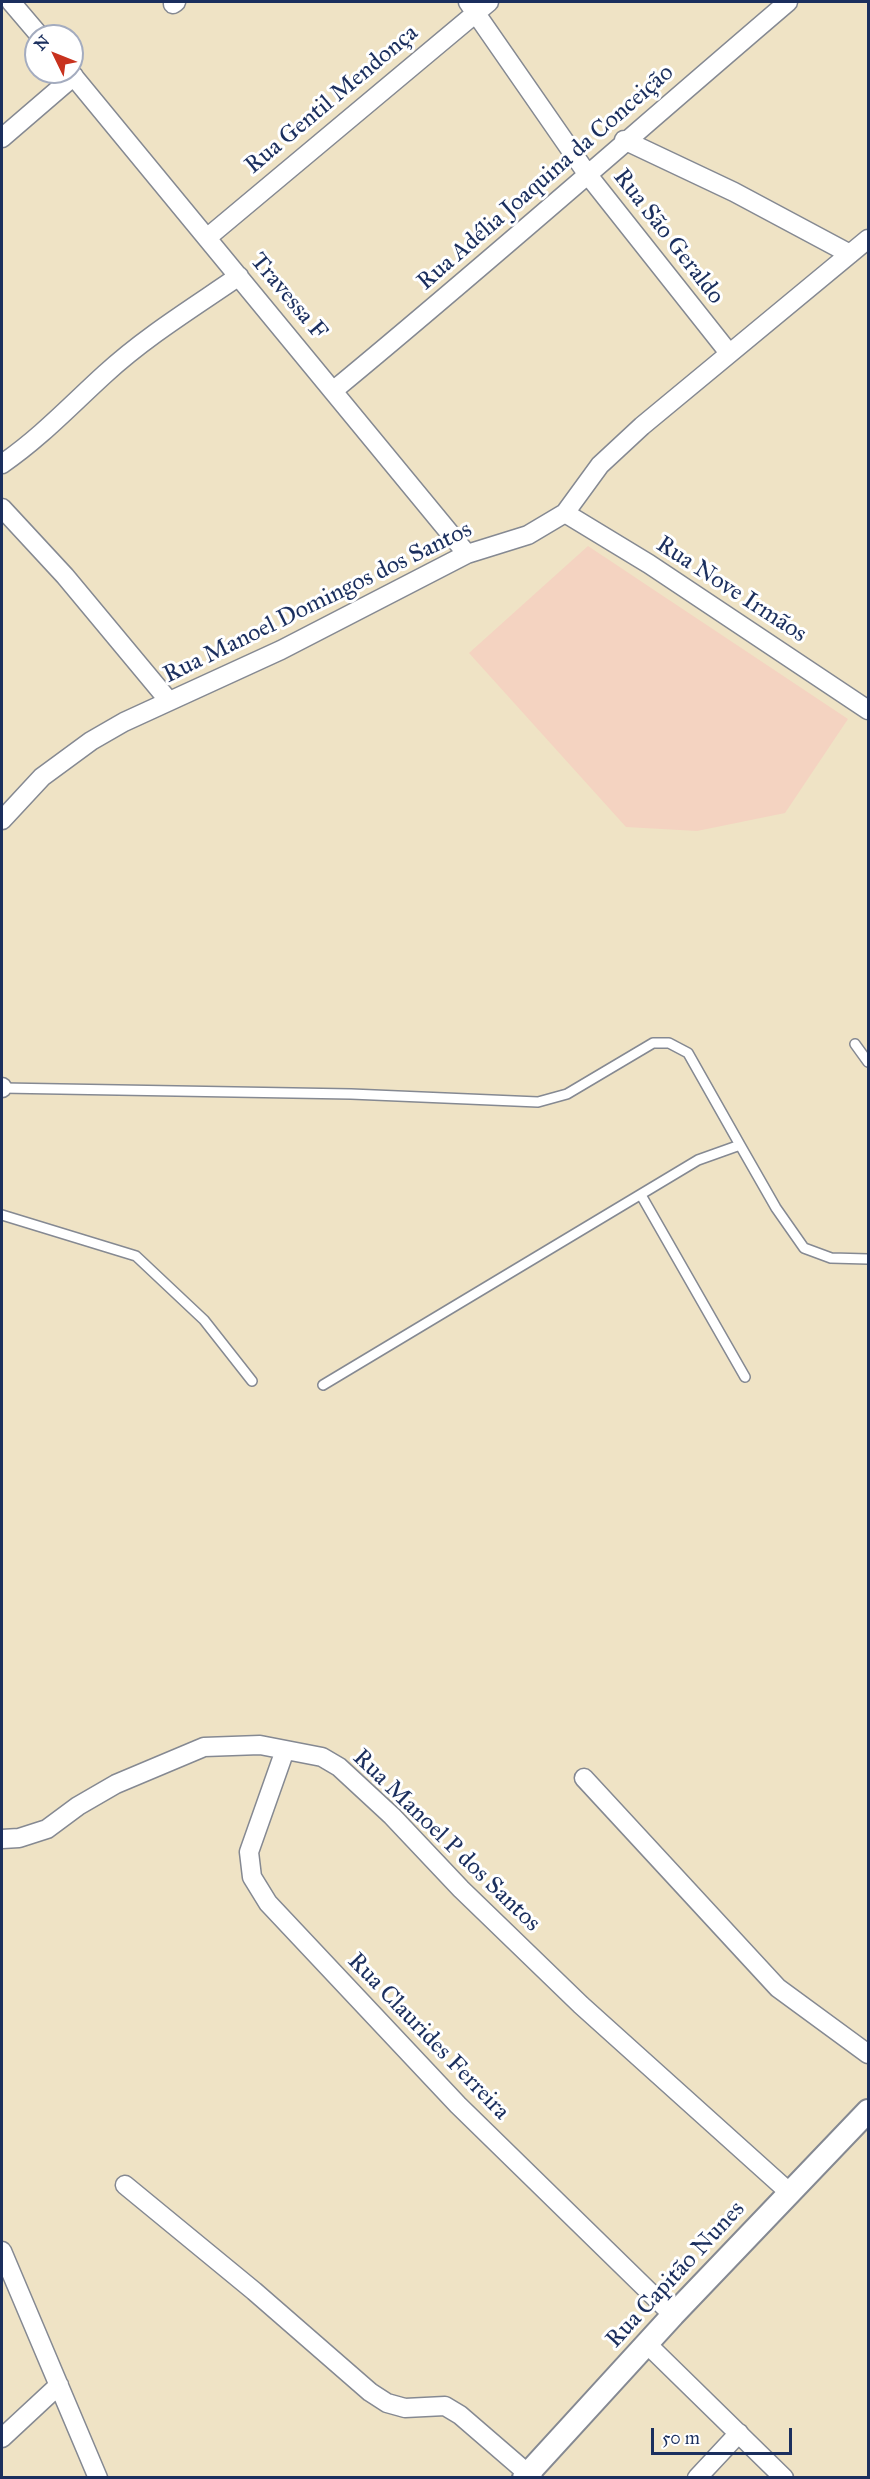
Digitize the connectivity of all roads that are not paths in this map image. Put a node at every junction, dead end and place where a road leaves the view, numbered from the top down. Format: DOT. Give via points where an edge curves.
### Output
graph roads {
  1 [pos="11,2"];
  2 [pos="788,2"];
  3 [pos="478,5"];
  4 [pos="30,24"];
  5 [pos="61,84"];
  6 [pos="80,84"];
  7 [pos="2,138"];
  8 [pos="624,140"];
  9 [pos="588,175"];
  10 [pos="207,237"];
  11 [pos="868,239"];
  12 [pos="850,254"];
  13 [pos="239,276"];
  14 [pos="729,354"];
  15 [pos="334,390"];
  16 [pos="2,464"];
  17 [pos="2,508"];
  18 [pos="565,513"];
  19 [pos="467,554"];
  20 [pos="169,700"];
  21 [pos="868,710"];
  22 [pos="2,820"];
  23 [pos="855,1044"];
  24 [pos="868,1062"];
  25 [pos="2,1088"];
  26 [pos="740,1145"];
  27 [pos="641,1195"];
  28 [pos="2,1215"];
  29 [pos="868,1259"];
  30 [pos="745,1377"];
  31 [pos="252,1381"];
  32 [pos="323,1385"];
  33 [pos="285,1750"];
  34 [pos="584,1778"];
  35 [pos="2,1838"];
  36 [pos="868,2054"];
  37 [pos="868,2110"];
  38 [pos="125,2185"];
  39 [pos="790,2193"];
  40 [pos="2,2251"];
  41 [pos="673,2315"];
  42 [pos="647,2344"];
  43 [pos="59,2385"];
  44 [pos="739,2433"];
  45 [pos="2,2438"];
  46 [pos="528,2476"];
  47 [pos="98,2478"];
  48 [pos="697,2478"];
  49 [pos="784,2478"];
  1 -- 4 [label="street"];
  2 -- 8 [label="street, Rua Adélia Joaquina da Conceição"];
  3 -- 9 [label="street, Rua São Geraldo"];
  3 -- 10 [label="street, Rua Gentil Mendonça"];
  5 -- 7 [label="street"];
  6 -- 10 [label="street, Travessa F"];
  8 -- 9 [label="street, Rua Adélia Joaquina da Conceição"];
  8 -- 12 [label="street" via="734,192"];
  9 -- 14 [label="street, Rua São Geraldo"];
  9 -- 15 [label="street, Rua Adélia Joaquina da Conceição"];
  10 -- 13 [label="street, Travessa F"];
  11 -- 12 [label="street, Rua Manoel Domingos dos Santos"];
  12 -- 14 [label="street, Rua Manoel Domingos dos Santos"];
  13 -- 15 [label="street, Travessa F"];
  13 -- 16 [label="street" via="106,373 60,418"];
  14 -- 18 [label="street, Rua Manoel Domingos dos Santos" via="600,465"];
  15 -- 19 [label="street, Travessa F"];
  17 -- 20 [label="street"];
  18 -- 19 [label="street, Rua Manoel Domingos dos Santos" via="528,535"];
  18 -- 21 [label="street, Rua Nove Irmãos" via="649,564"];
  19 -- 20 [label="street, Rua Manoel Domingos dos Santos" via="281,650"];
  20 -- 22 [label="street, Rua Manoel Domingos dos Santos" via="91,741 42,777"];
  23 -- 24 [label="lane"];
  25 -- 26 [label="lane" via="351,1094 538,1102 567,1094 653,1043 669,1043 688,1053"];
  26 -- 27 [label="lane" via="698,1160"];
  26 -- 29 [label="lane" via="804,1248 831,1258"];
  27 -- 30 [label="lane"];
  27 -- 32 [label="lane"];
  28 -- 31 [label="lane" via="136,1256 204,1320"];
  33 -- 35 [label="street, Rua Manoel P dos Santos" via="260,1745 204,1747 116,1784 47,1829 19,1838"];
  33 -- 39 [label="street, Rua Manoel P dos Santos" via="322,1757 339,1767 581,2005"];
  33 -- 41 [label="street, Rua Claurides Ferreira" via="249,1852 252,1877 268,1903 458,2105"];
  34 -- 36 [label="street" via="778,1988"];
  37 -- 39 [label="street, Rua Capitão Nunes"];
  38 -- 46 [label="street" via="370,2392 405,2408 445,2406"];
  39 -- 41 [label="street, Rua Capitão Nunes"];
  40 -- 43 [label="street"];
  41 -- 42 [label="street, Rua Capitão Nunes"];
  42 -- 44 [label="street"];
  42 -- 46 [label="street, Rua Capitão Nunes"];
  43 -- 45 [label="street"];
  43 -- 47 [label="street"];
  44 -- 48 [label="street"];
  44 -- 49 [label="street"];
}
